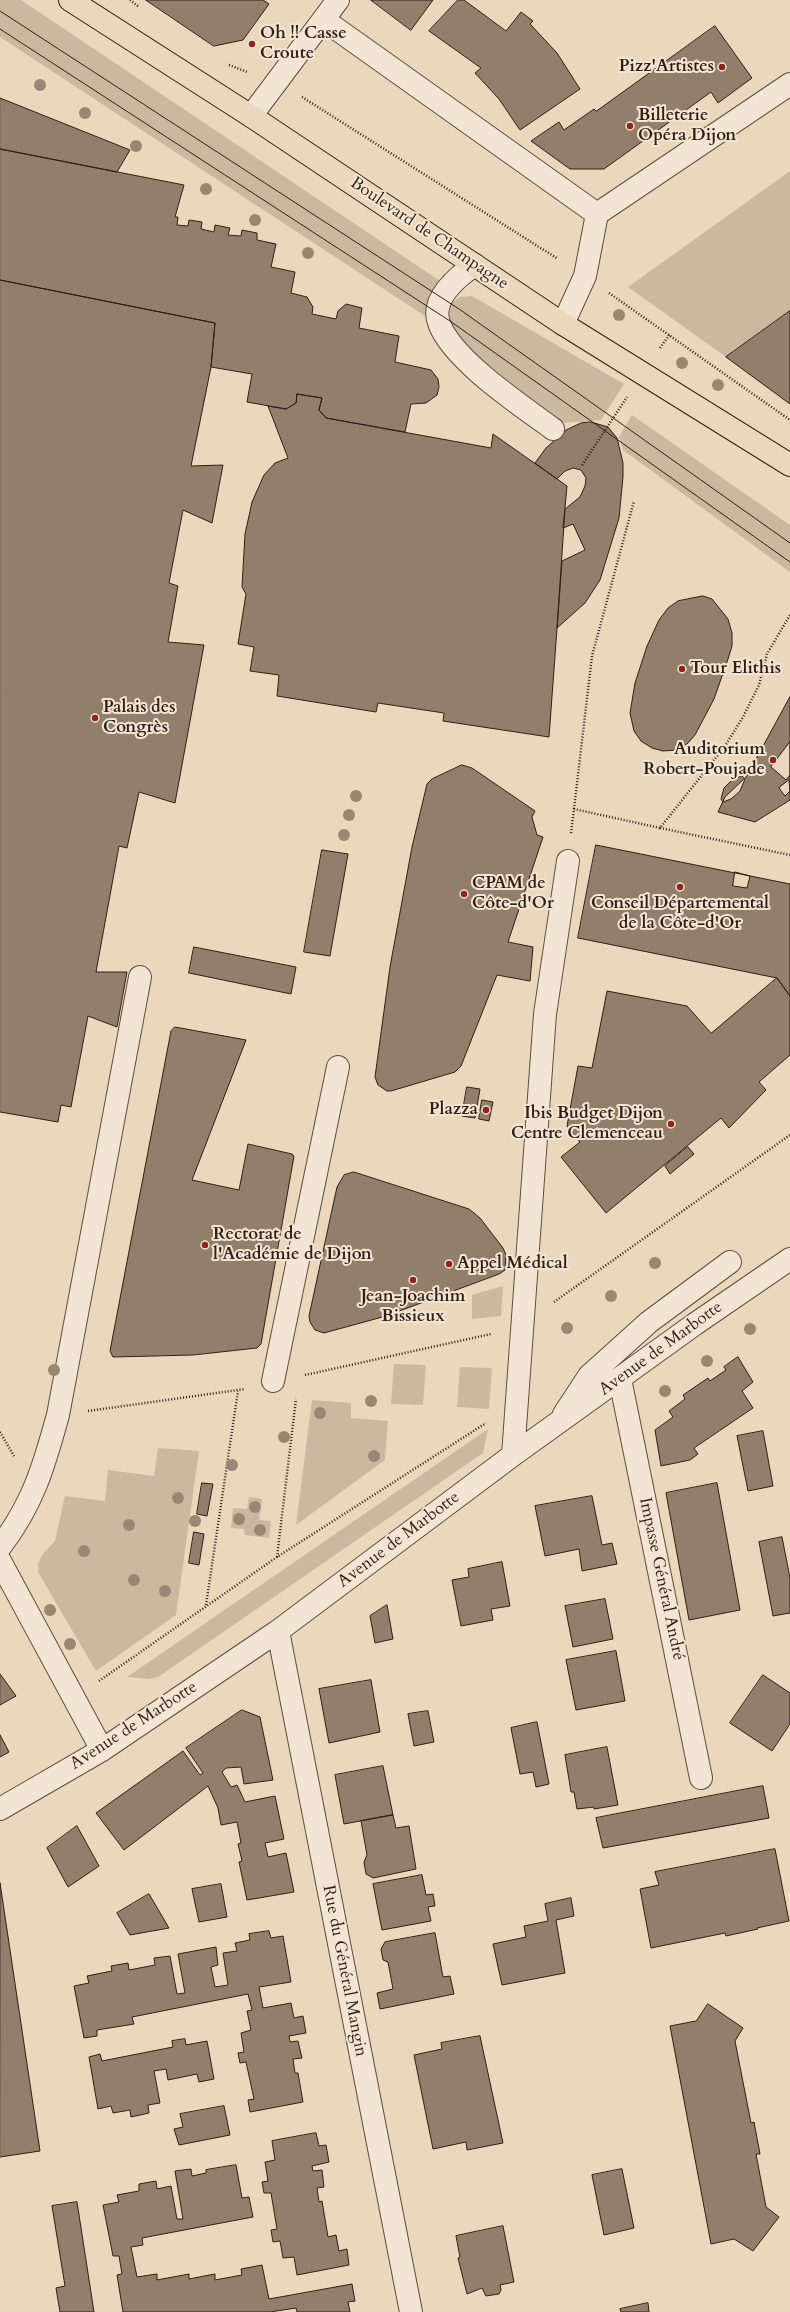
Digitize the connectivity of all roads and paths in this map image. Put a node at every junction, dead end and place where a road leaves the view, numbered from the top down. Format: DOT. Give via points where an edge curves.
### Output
graph roads {
  1 [pos="70,0"];
  2 [pos="130,0"];
  3 [pos="338,0"];
  4 [pos="142,9"];
  5 [pos="324,20"];
  6 [pos="225,63"];
  7 [pos="274,84"];
  8 [pos="790,84"];
  9 [pos="251,116"];
  10 [pos="597,214"];
  11 [pos="475,265"];
  12 [pos="585,276"];
  13 [pos="563,324"];
  14 [pos="790,420"];
  15 [pos="553,429"];
  16 [pos="790,465"];
  17 [pos="634,501"];
  18 [pos="790,615"];
  19 [pos="574,809"];
  20 [pos="660,828"];
  21 [pos="790,855"];
  22 [pos="568,861"];
  23 [pos="140,977"];
  24 [pos="338,1067"];
  25 [pos="790,1135"];
  26 [pos="790,1259"];
  27 [pos="730,1262"];
  28 [pos="524,1323"];
  29 [pos="299,1376"];
  30 [pos="620,1379"];
  31 [pos="273,1381"];
  32 [pos="238,1390"];
  33 [pos="518,1402"];
  34 [pos="58,1415"];
  35 [pos="558,1423"];
  36 [pos="513,1454"];
  37 [pos="0,1547"];
  38 [pos="277,1557"];
  39 [pos="0,1560"];
  40 [pos="206,1606"];
  41 [pos="278,1631"];
  42 [pos="74,1698"];
  43 [pos="102,1750"];
  44 [pos="701,1778"];
  45 [pos="0,1809"];
  46 [pos="411,2312"];
  1 -- 9 [label="main road, Boulevard de Champagne"];
  2 -- 4 [label="path"];
  3 -- 5 [label="street"];
  5 -- 7 [label="street"];
  5 -- 10 [label="street"];
  6 -- 7 [label="path"];
  7 -- 9 [label="street"];
  7 -- 12 [label="path" via="298,94"];
  8 -- 10 [label="street"];
  9 -- 11 [label="main road, Boulevard de Champagne"];
  10 -- 12 [label="street"];
  11 -- 13 [label="main road, Boulevard de Champagne"];
  11 -- 15 [label="street" via="460,275 442,299 438,314 439,323 459,353"];
  12 -- 13 [label="street"];
  12 -- 14 [label="path"];
  13 -- 16 [label="main road, Boulevard de Champagne"];
  17 -- 19 [label="path" via="592,656"];
  18 -- 20 [label="path" via="767,654 759,685 743,717 725,746"];
  19 -- 20 [label="path"];
  19 -- 22 [label="path"];
  20 -- 21 [label="path"];
  22 -- 28 [label="street" via="545,1014"];
  23 -- 34 [label="street"];
  24 -- 31 [label="street"];
  25 -- 28 [label="path"];
  26 -- 30 [label="street, Avenue de Marbotte"];
  27 -- 35 [label="street" via="649,1322 589,1376"];
  28 -- 29 [label="path" via="496,1333"];
  28 -- 33 [label="street"];
  29 -- 31 [label="path"];
  29 -- 38 [label="path"];
  30 -- 35 [label="street, Avenue de Marbotte"];
  30 -- 44 [label="street, Impasse Général André"];
  31 -- 32 [label="path"];
  32 -- 34 [label="path"];
  32 -- 40 [label="path"];
  33 -- 36 [label="street"];
  33 -- 38 [label="path"];
  34 -- 37 [label="street" via="44,1466 33,1493 18,1524"];
  35 -- 36 [label="street, Avenue de Marbotte"];
  36 -- 41 [label="street, Avenue de Marbotte"];
  38 -- 40 [label="path"];
  39 -- 42 [label="street"];
  40 -- 42 [label="path"];
  41 -- 43 [label="street, Avenue de Marbotte"];
  41 -- 46 [label="street, Rue du Général Mangin"];
  42 -- 43 [label="street"];
  43 -- 45 [label="street, Avenue de Marbotte"];
}
